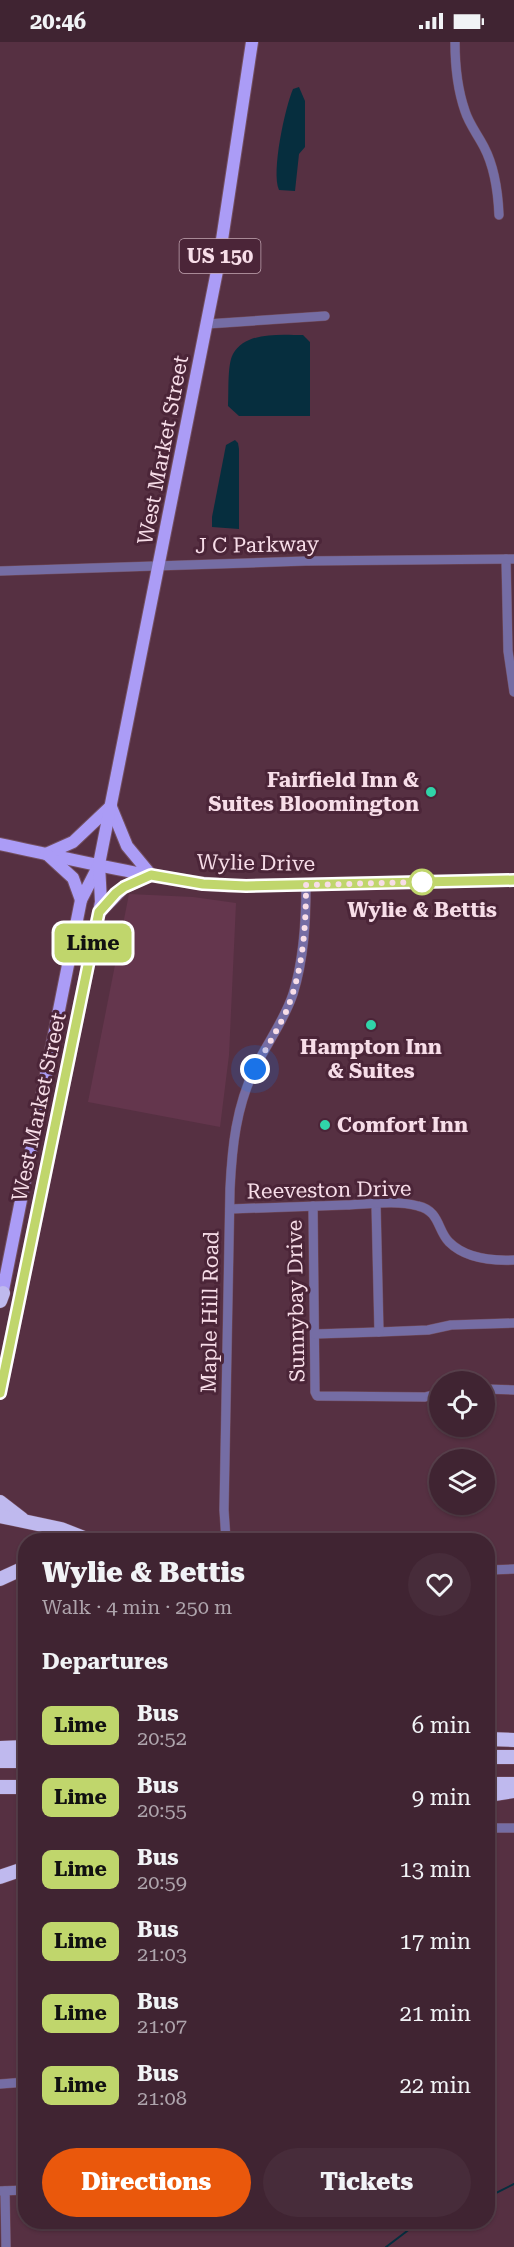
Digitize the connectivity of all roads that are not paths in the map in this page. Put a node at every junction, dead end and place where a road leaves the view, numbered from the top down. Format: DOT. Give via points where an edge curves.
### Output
graph roads {
  1 [pos="252,42"];
  2 [pos="454,42"];
  3 [pos="498,215"];
  4 [pos="325,316"];
  5 [pos="207,324"];
  6 [pos="510,559"];
  7 [pos="160,565"];
  8 [pos="0,571"];
  9 [pos="514,692"];
  10 [pos="111,806"];
  11 [pos="0,844"];
  12 [pos="46,854"];
  13 [pos="99,864"];
  14 [pos="151,875"];
  15 [pos="514,880"];
  16 [pos="306,885"];
  17 [pos="81,900"];
  18 [pos="99,912"];
  19 [pos="376,1204"];
  20 [pos="313,1206"];
  21 [pos="230,1209"];
  22 [pos="514,1260"];
  23 [pos="1,1300"];
  24 [pos="514,1323"];
  25 [pos="378,1332"];
  26 [pos="315,1334"];
  27 [pos="495,1389"];
  28 [pos="514,1390"];
  29 [pos="0,1393"];
  30 [pos="429,1396"];
  31 [pos="0,1502"];
  32 [pos="0,1516"];
  33 [pos="26,1522"];
  34 [pos="71,1533"];
  35 [pos="226,1533"];
  36 [pos="514,1569"];
  37 [pos="495,1570"];
  38 [pos="18,1571"];
  39 [pos="0,1579"];
  40 [pos="495,1739"];
  41 [pos="514,1740"];
  42 [pos="18,1747"];
  43 [pos="0,1748"];
  44 [pos="495,1757"];
  45 [pos="514,1757"];
  46 [pos="0,1761"];
  47 [pos="18,1761"];
  48 [pos="495,1784"];
  49 [pos="514,1784"];
  50 [pos="0,1787"];
  51 [pos="18,1787"];
  52 [pos="514,1791"];
  53 [pos="495,1794"];
  54 [pos="495,1828"];
  55 [pos="514,1828"];
  56 [pos="18,1871"];
  57 [pos="0,1877"];
  58 [pos="18,2083"];
  59 [pos="0,2084"];
  60 [pos="18,2190"];
  61 [pos="3,2191"];
  62 [pos="6,2247"];
  1 -- 5 [label="main road, West Market Street / US 150"];
  2 -- 3 [label="street" via="458,87 471,125 492,166"];
  4 -- 5 [label="street"];
  5 -- 7 [label="main road, West Market Street / US 150"];
  6 -- 7 [label="street, J C Parkway"];
  6 -- 9 [label="street" via="508,651"];
  7 -- 8 [label="street, J C Parkway"];
  7 -- 10 [label="main road, West Market Street / US 150"];
  10 -- 12 [label="main road" via="73,842"];
  10 -- 13 [label="main road, West Market Street / US 150"];
  10 -- 14 [label="main road" via="127,846"];
  11 -- 12 [label="main road, Wylie Drive"];
  12 -- 13 [label="main road, Wylie Drive"];
  12 -- 17 [label="main road" via="74,878"];
  13 -- 14 [label="main road, Wylie Drive"];
  13 -- 17 [label="main road, West Market Street / US 150"];
  13 -- 18 [label="main road, West Market Street / US 150"];
  14 -- 16 [label="main road, Wylie Drive" via="229,886"];
  14 -- 18 [label="main road" via="124,887"];
  15 -- 16 [label="main road, Wylie Drive"];
  16 -- 21 [label="street, Maple Hill Road" via="302,959 285,1015 247,1085 233,1140"];
  17 -- 23 [label="main road, West Market Street / US 150"];
  18 -- 29 [label="main road, West Market Street / US 150"];
  19 -- 20 [label="street, Reeveston Drive"];
  19 -- 22 [label="street, Reeveston Drive" via="420,1206 434,1214 449,1242 467,1254 493,1261"];
  19 -- 25 [label="street"];
  20 -- 21 [label="street, Reeveston Drive"];
  20 -- 26 [label="street, Sunnybay Drive"];
  21 -- 35 [label="street, Maple Hill Road"];
  24 -- 25 [label="street"];
  25 -- 26 [label="street"];
  26 -- 30 [label="street, Sunnybay Drive" via="317,1396"];
  27 -- 28 [label="street"];
  31 -- 33 [label="highway"];
  32 -- 33 [label="highway"];
  33 -- 34 [label="highway"];
  36 -- 37 [label="street"];
  38 -- 39 [label="highway"];
  40 -- 41 [label="highway"];
  42 -- 43 [label="highway"];
  44 -- 45 [label="highway"];
  46 -- 47 [label="highway"];
  48 -- 49 [label="highway"];
  50 -- 51 [label="highway"];
  52 -- 53 [label="highway"];
  54 -- 55 [label="street"];
  56 -- 57 [label="highway"];
  58 -- 59 [label="street"];
  60 -- 61 [label="street"];
  61 -- 62 [label="street"];
}
